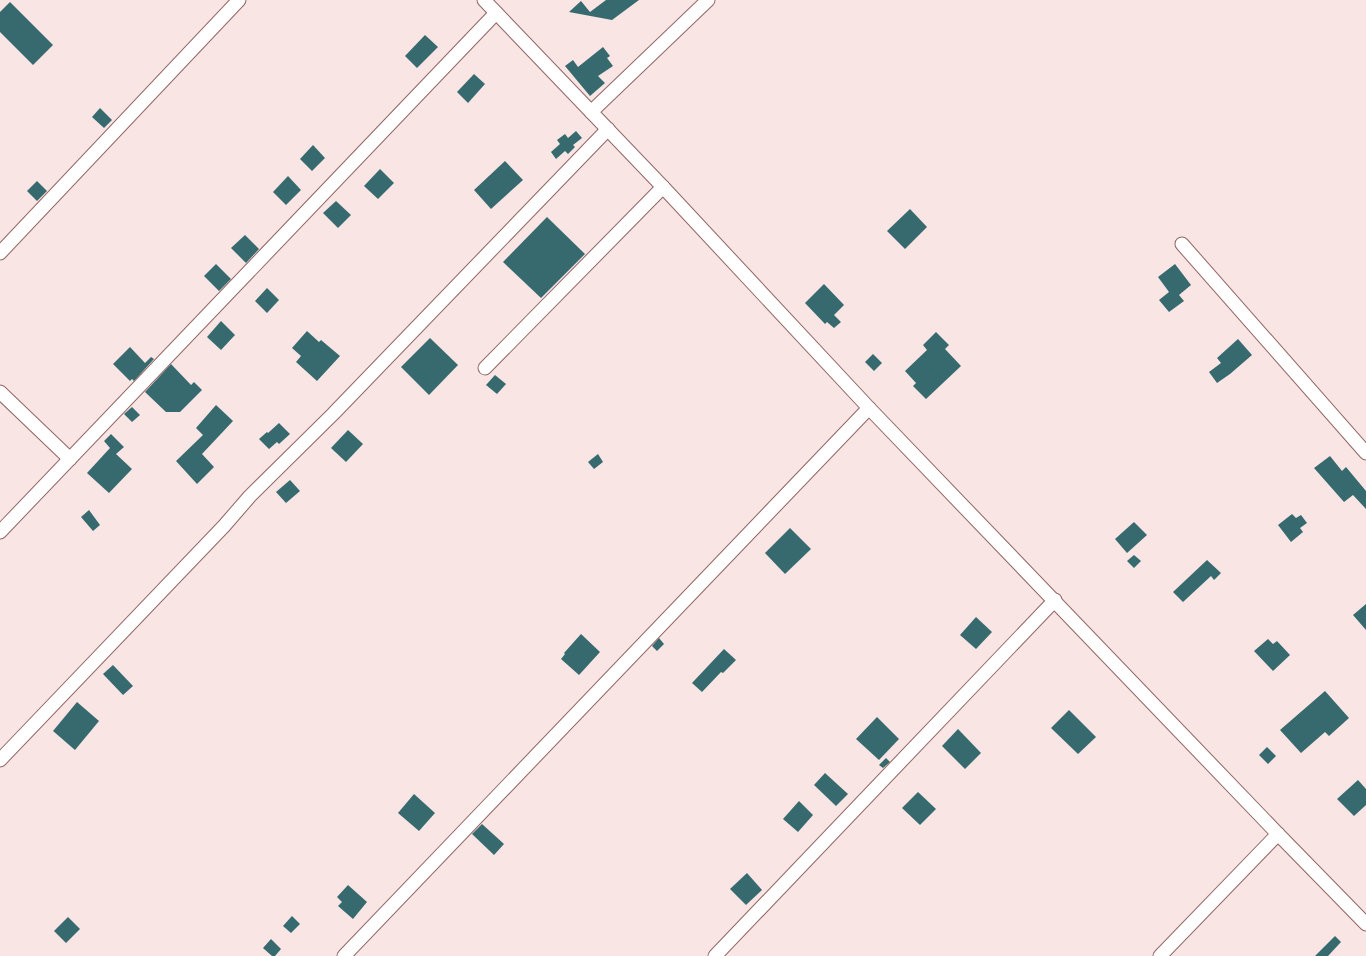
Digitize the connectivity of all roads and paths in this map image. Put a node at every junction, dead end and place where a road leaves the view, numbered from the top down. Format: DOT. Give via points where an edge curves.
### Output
graph roads {
  1 [pos="239,0"];
  2 [pos="484,0"];
  3 [pos="708,0"];
  4 [pos="496,13"];
  5 [pos="591,112"];
  6 [pos="608,129"];
  7 [pos="663,187"];
  8 [pos="1182,244"];
  9 [pos="0,252"];
  10 [pos="485,368"];
  11 [pos="0,392"];
  12 [pos="869,408"];
  13 [pos="1366,453"];
  14 [pos="70,459"];
  15 [pos="0,532"];
  16 [pos="1055,600"];
  17 [pos="0,760"];
  18 [pos="1278,834"];
  19 [pos="1366,924"];
  20 [pos="344,956"];
  21 [pos="715,956"];
  22 [pos="1160,956"];
  1 -- 9 [label="street"];
  2 -- 4 [label="street"];
  3 -- 5 [label="street"];
  4 -- 5 [label="street"];
  4 -- 14 [label="street"];
  5 -- 6 [label="street"];
  6 -- 7 [label="street"];
  6 -- 17 [label="street" via="333,414 250,496"];
  7 -- 10 [label="street"];
  7 -- 12 [label="street"];
  8 -- 13 [label="street"];
  11 -- 14 [label="street"];
  12 -- 16 [label="street"];
  12 -- 20 [label="street"];
  14 -- 15 [label="street"];
  16 -- 18 [label="street"];
  16 -- 21 [label="street"];
  18 -- 19 [label="street"];
  18 -- 22 [label="street"];
}
